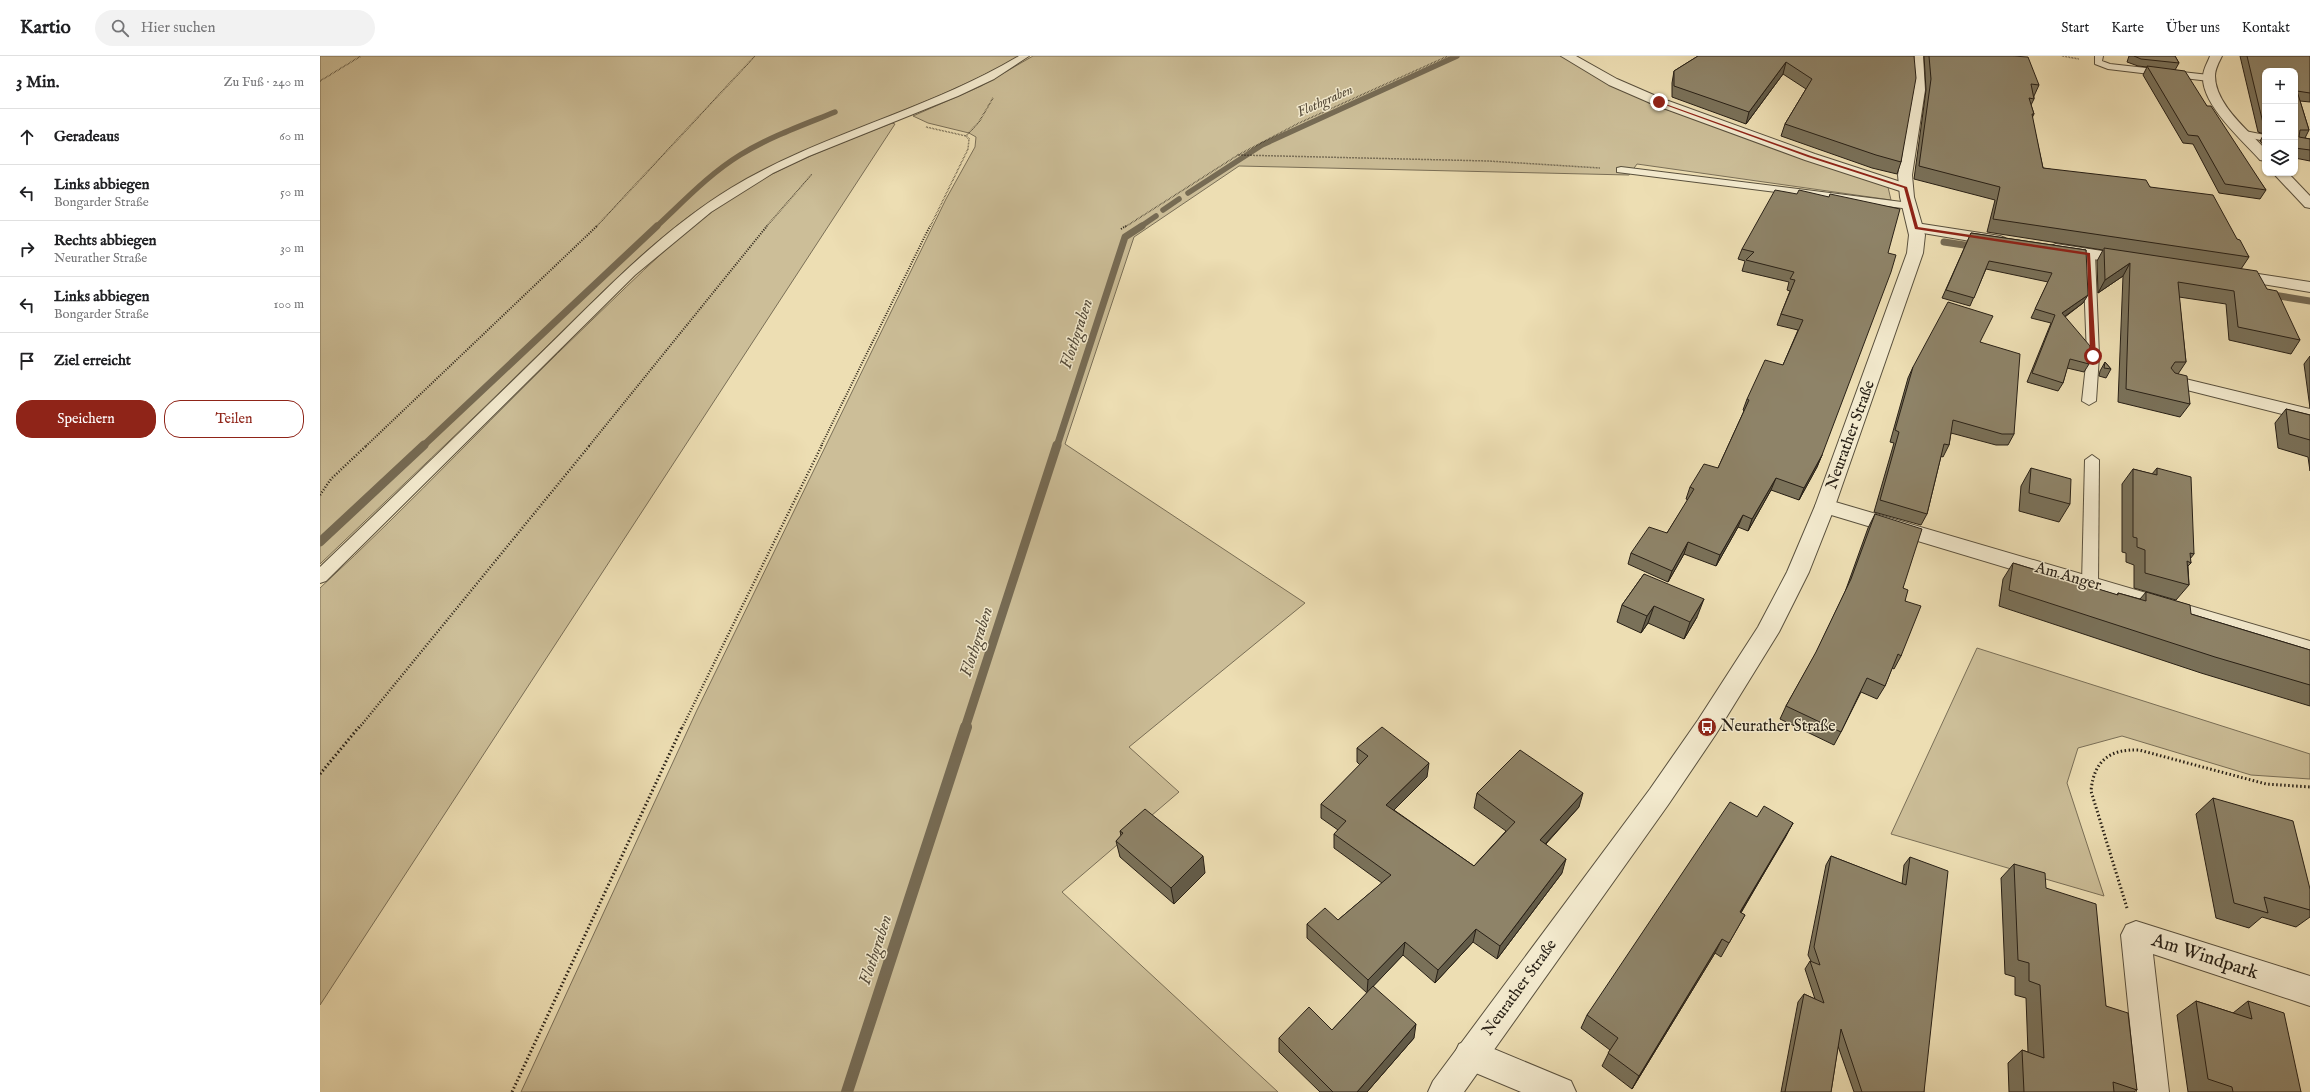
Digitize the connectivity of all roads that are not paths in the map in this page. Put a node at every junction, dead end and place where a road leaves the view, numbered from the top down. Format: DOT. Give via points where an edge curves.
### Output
graph roads {
  1 [pos="1025,56"];
  2 [pos="1567,56"];
  3 [pos="1917,56"];
  4 [pos="2099,56"];
  5 [pos="2216,56"];
  6 [pos="2209,78"];
  7 [pos="2245,134"];
  8 [pos="2262,137"];
  9 [pos="2262,154"];
  10 [pos="1621,170"];
  11 [pos="2283,176"];
  12 [pos="1908,197"];
  13 [pos="2310,204"];
  14 [pos="1916,228"];
  15 [pos="2018,244"];
  16 [pos="2042,247"];
  17 [pos="2089,261"];
  18 [pos="2142,262"];
  19 [pos="2219,273"];
  20 [pos="2310,287"];
  21 [pos="2173,381"];
  22 [pos="2089,401"];
  23 [pos="2310,415"];
  24 [pos="2092,460"];
  25 [pos="1825,506"];
  26 [pos="320,577"];
  27 [pos="2090,583"];
  28 [pos="2310,650"];
  29 [pos="2310,991"];
  30 [pos="1470,1055"];
  31 [pos="1444,1092"];
  32 [pos="1560,1092"];
  33 [pos="2154,1092"];
  1 -- 26 [label="lane" via="977,84 828,144 760,176 724,197 688,224 619,285"];
  2 -- 12 [label="street" via="1654,101 1824,162"];
  3 -- 12 [label="street, Neurather Straße" via="1920,82 1906,164"];
  4 -- 6 [label="lane" via="2098,62 2108,66"];
  5 -- 6 [label="street"];
  6 -- 7 [label="street" via="2215,96"];
  7 -- 8 [label="lane"];
  7 -- 9 [label="street"];
  10 -- 12 [label="lane"];
  11 -- 13 [label="street"];
  12 -- 14 [label="street, Neurather Straße"];
  14 -- 15 [label="street"];
  14 -- 25 [label="street, Neurather Straße" via="1915,253"];
  16 -- 17 [label="street"];
  17 -- 18 [label="street"];
  17 -- 22 [label="lane" via="2093,356"];
  19 -- 20 [label="street"];
  21 -- 23 [label="street"];
  24 -- 27 [label="lane"];
  25 -- 27 [label="street, Am Anger"];
  25 -- 30 [label="street, Neurather Straße" via="1798,572 1753,656 1641,822"];
  27 -- 28 [label="street, Am Anger"];
  29 -- 33 [label="street, Am Windpark" via="2136,935"];
  30 -- 31 [label="street, Neurather Straße"];
  30 -- 32 [label="street"];
}
